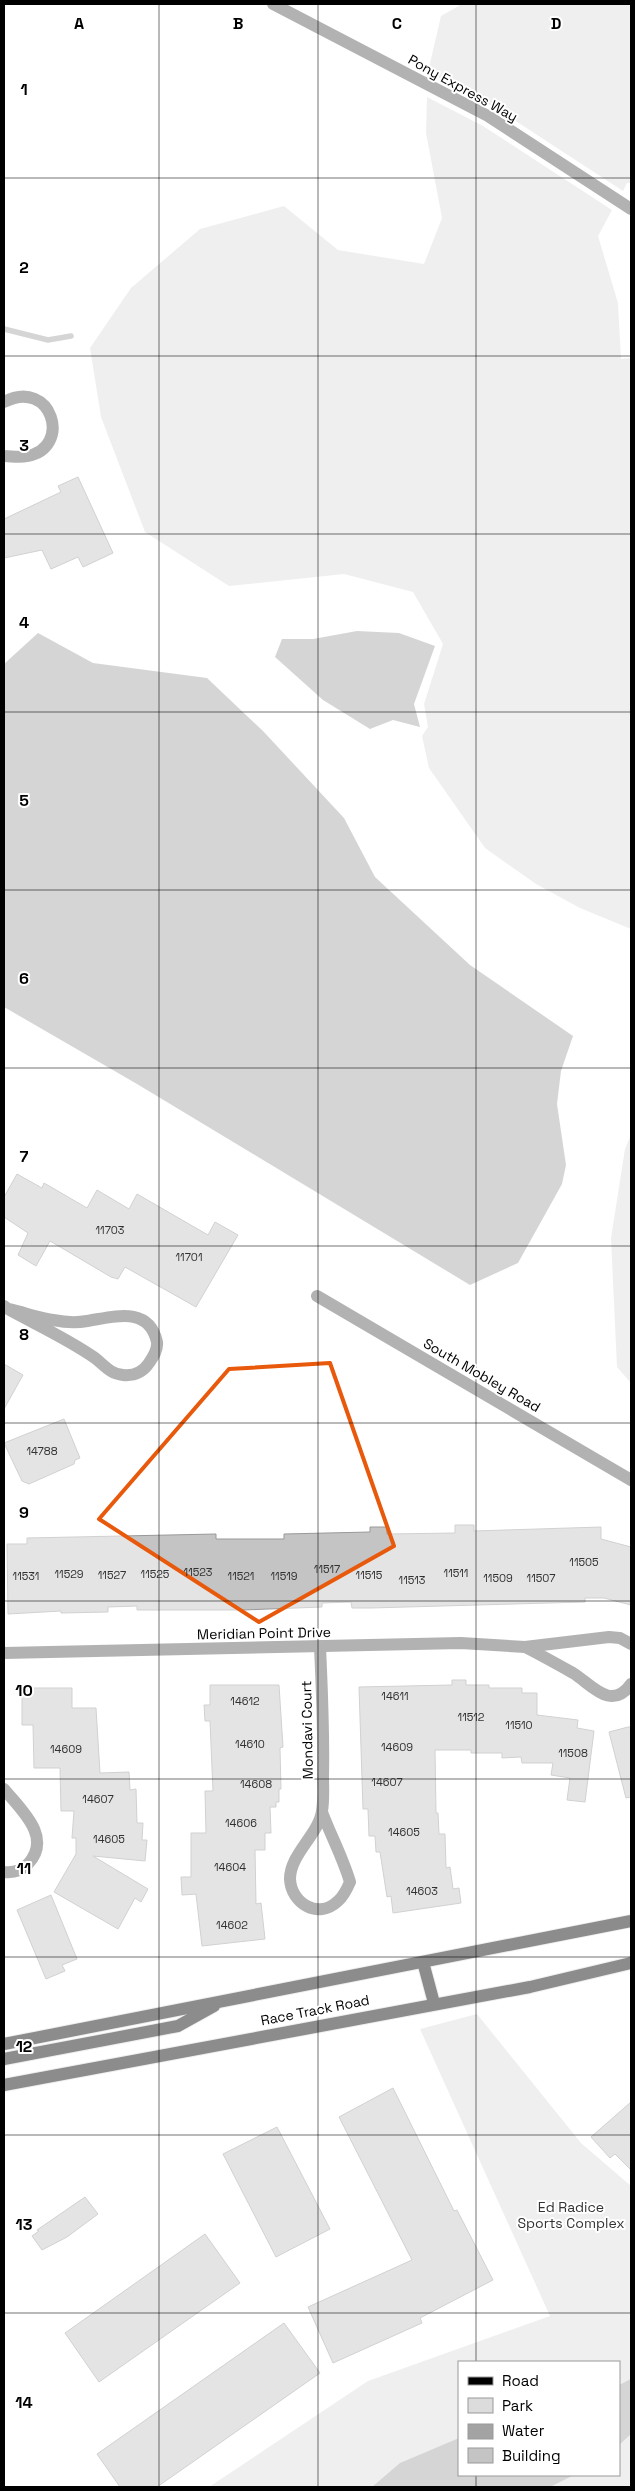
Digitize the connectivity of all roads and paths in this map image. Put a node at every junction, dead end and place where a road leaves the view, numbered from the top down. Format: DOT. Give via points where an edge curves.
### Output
graph roads {
  1 [pos="273,4"];
  2 [pos="631,209"];
  3 [pos="4,402"];
  4 [pos="4,456"];
  5 [pos="317,1296"];
  6 [pos="6,1307"];
  7 [pos="631,1480"];
  8 [pos="631,1644"];
  9 [pos="320,1647"];
  10 [pos="525,1647"];
  11 [pos="4,1653"];
  12 [pos="631,1684"];
  13 [pos="4,1789"];
  14 [pos="322,1812"];
  15 [pos="4,1872"];
  16 [pos="631,1921"];
  17 [pos="423,1962"];
  18 [pos="631,1963"];
  19 [pos="223,2001"];
  20 [pos="434,2003"];
  21 [pos="4,2044"];
  22 [pos="4,2060"];
  23 [pos="4,2085"];
  1 -- 2 [label="street, Pony Express Way" via="488,116"];
  3 -- 4 [label="street" via="16,396 29,396 40,402 53,420 53,433 39,452 28,456"];
  5 -- 7 [label="street, South Mobley Road"];
  6 -- 6 [label="street" via="122,1376 145,1370 158,1344 152,1330 128,1315 115,1314 85,1321 53,1320"];
  8 -- 10 [label="street, Meridian Point Drive" via="609,1637"];
  9 -- 10 [label="street, Meridian Point Drive" via="461,1642"];
  9 -- 11 [label="street, Meridian Point Drive"];
  9 -- 14 [label="street, Mondavi Court" via="324,1746"];
  10 -- 12 [label="street, Meridian Point Drive" via="576,1675 595,1692 619,1695"];
  13 -- 15 [label="street" via="38,1834 39,1847 25,1867 11,1873"];
  14 -- 14 [label="street, Mondavi Court" via="335,1847 345,1862 350,1882 338,1902 319,1909 308,1908 299,1902 294,1896 290,1877"];
  16 -- 17 [label="main road, Race Track Road"];
  17 -- 19 [label="main road, Race Track Road"];
  17 -- 20 [label="main road"];
  18 -- 20 [label="main road, Race Track Road" via="530,1987"];
  19 -- 21 [label="main road, Race Track Road"];
  19 -- 22 [label="main road" via="178,2026"];
  20 -- 23 [label="main road, Race Track Road"];
}
